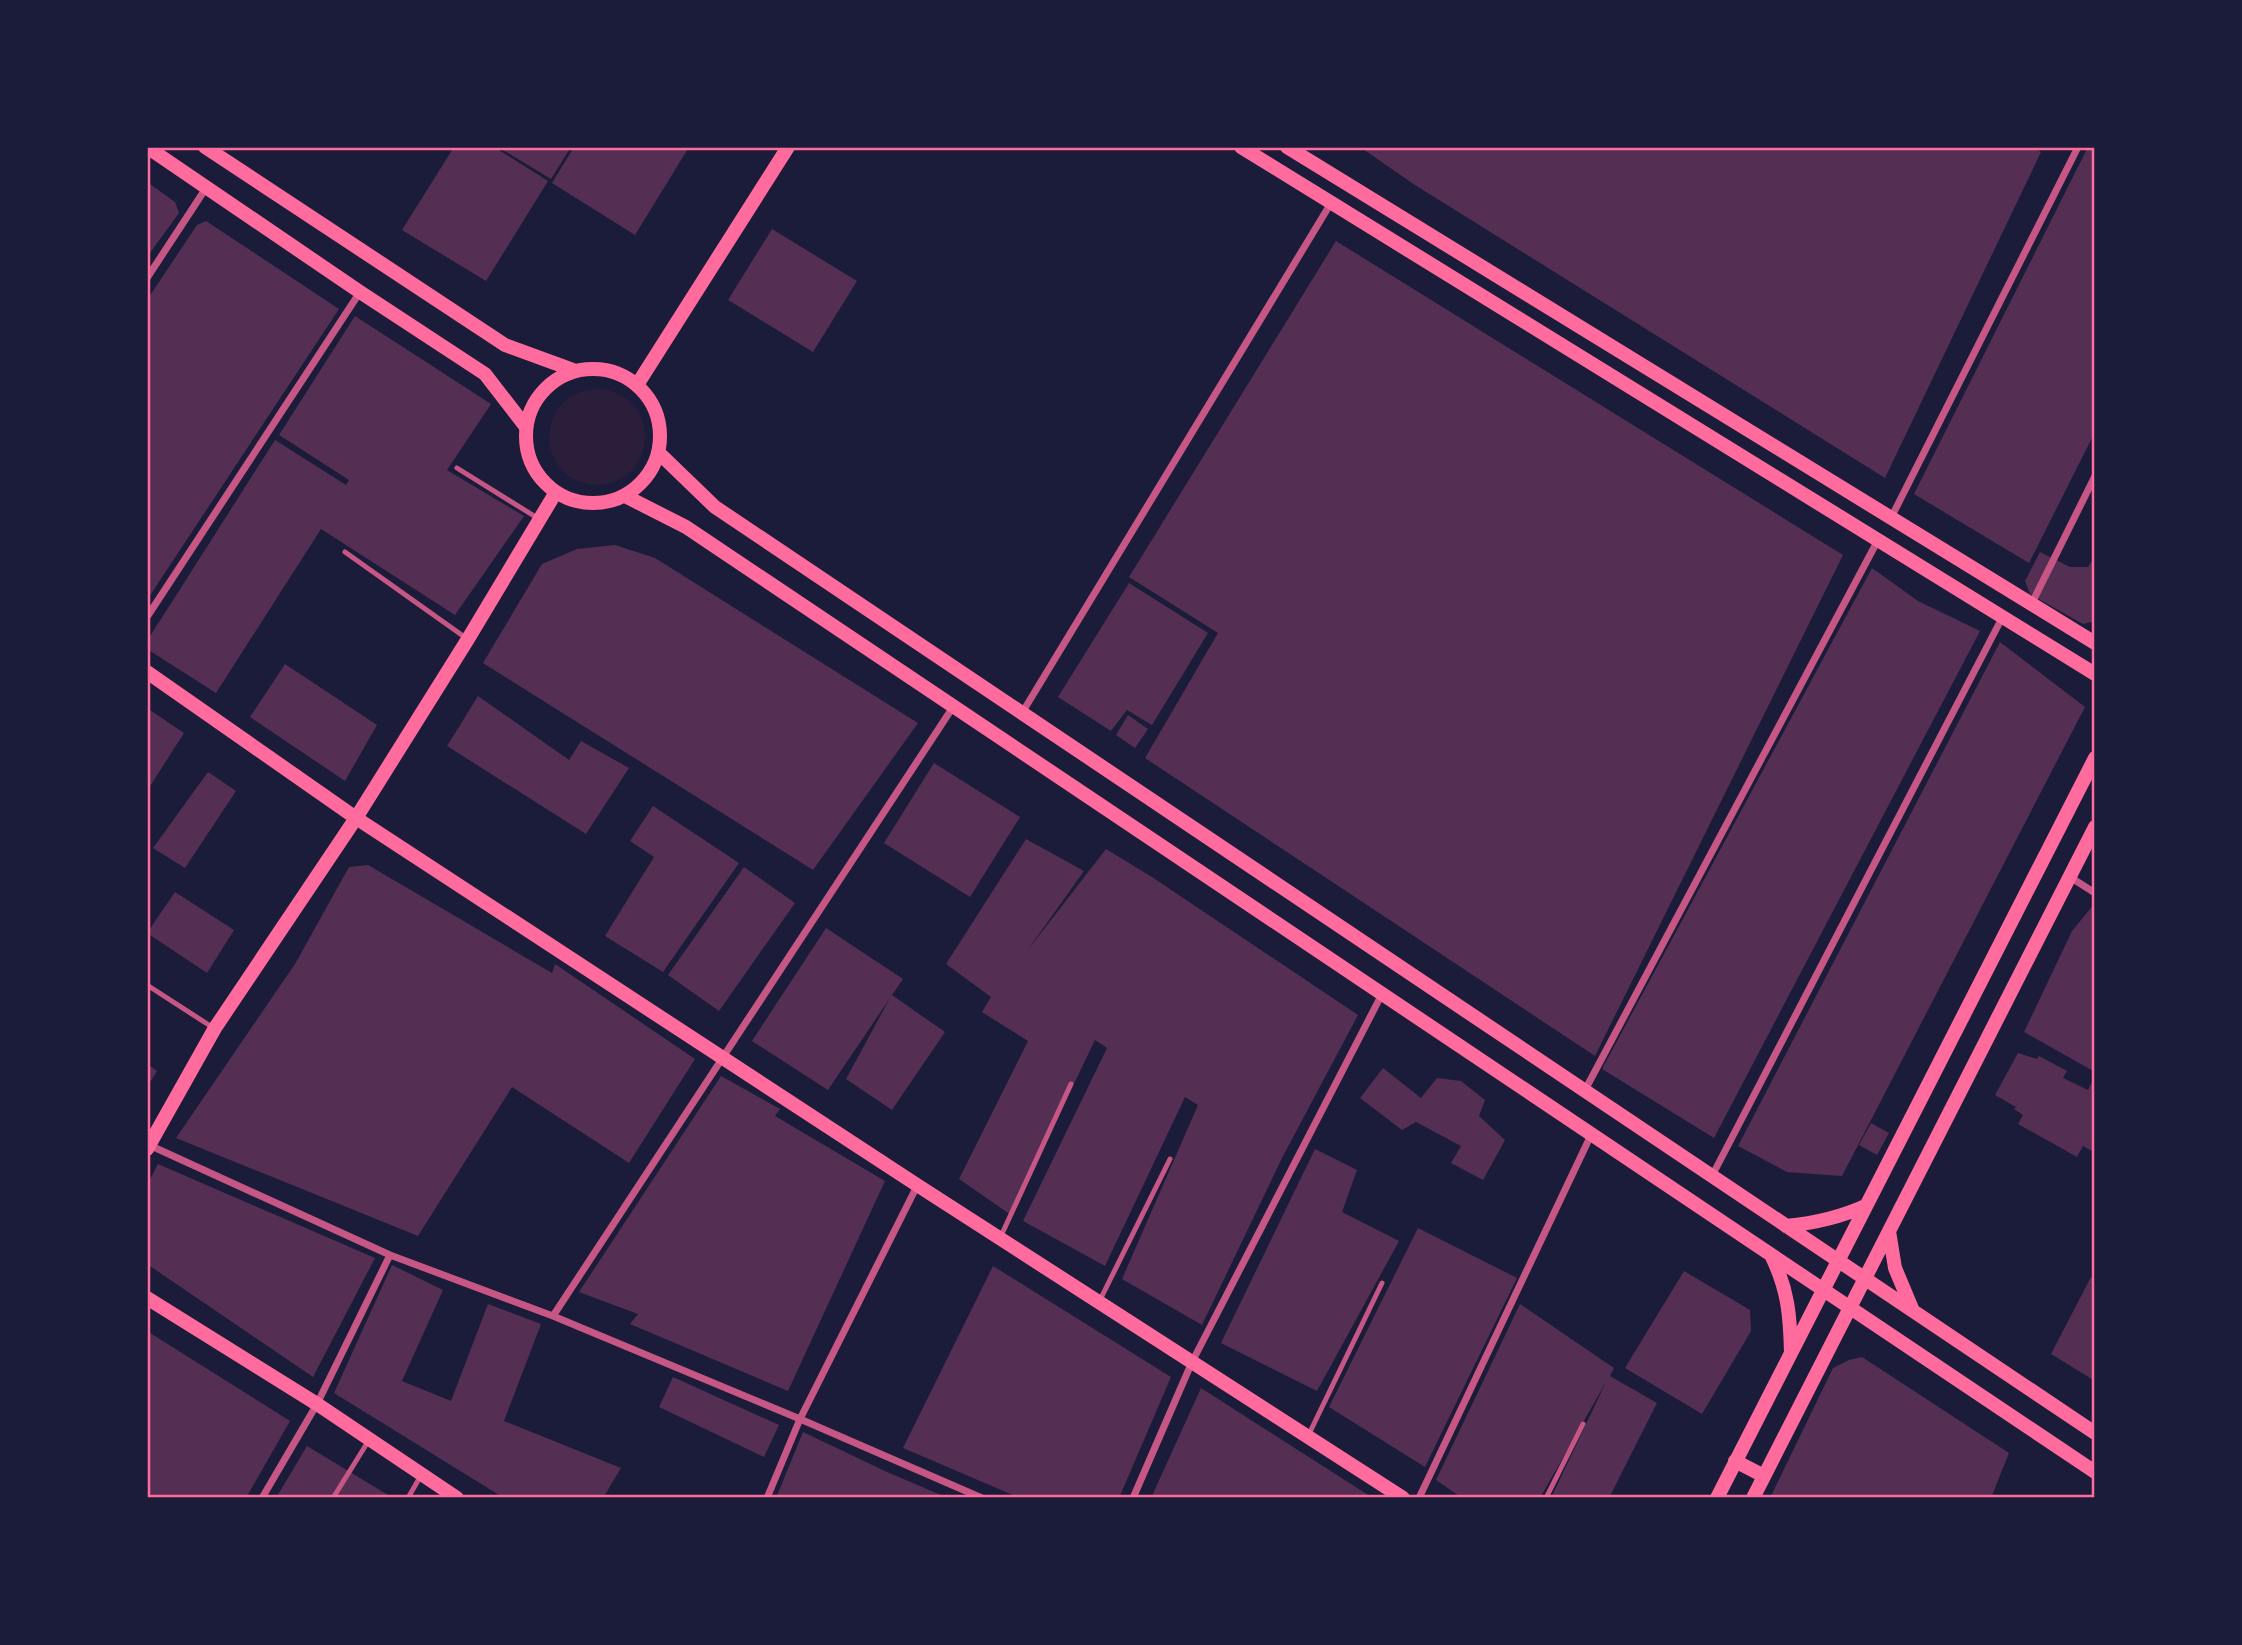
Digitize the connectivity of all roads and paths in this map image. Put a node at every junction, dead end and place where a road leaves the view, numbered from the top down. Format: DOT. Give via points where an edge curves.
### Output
graph roads {
  1 [pos="147,147"];
  2 [pos="205,147"];
  3 [pos="788,147"];
  4 [pos="1241,147"];
  5 [pos="1287,147"];
  6 [pos="2078,147"];
  7 [pos="206,187"];
  8 [pos="1331,202"];
  9 [pos="147,278"];
  10 [pos="360,292"];
  11 [pos="576,371"];
  12 [pos="637,385"];
  13 [pos="526,427"];
  14 [pos="659,453"];
  15 [pos="457,468"];
  16 [pos="2095,476"];
  17 [pos="556,492"];
  18 [pos="625,496"];
  19 [pos="1891,518"];
  20 [pos="539,519"];
  21 [pos="1878,540"];
  22 [pos="345,552"];
  23 [pos="2032,603"];
  24 [pos="147,617"];
  25 [pos="2002,618"];
  26 [pos="468,639"];
  27 [pos="2095,643"];
  28 [pos="147,672"];
  29 [pos="2095,674"];
  30 [pos="954,706"];
  31 [pos="1022,713"];
  32 [pos="2095,758"];
  33 [pos="356,818"];
  34 [pos="2095,827"];
  35 [pos="2069,877"];
  36 [pos="2095,892"];
  37 [pos="147,985"];
  38 [pos="1382,994"];
  39 [pos="215,1028"];
  40 [pos="723,1058"];
  41 [pos="1071,1084"];
  42 [pos="1585,1090"];
  43 [pos="1591,1134"];
  44 [pos="148,1147"];
  45 [pos="1170,1159"];
  46 [pos="1712,1176"];
  47 [pos="918,1185"];
  48 [pos="1866,1206"];
  49 [pos="1786,1226"];
  50 [pos="1889,1231"];
  51 [pos="1000,1238"];
  52 [pos="390,1255"];
  53 [pos="1772,1255"];
  54 [pos="1838,1261"];
  55 [pos="1865,1278"];
  56 [pos="1382,1283"];
  57 [pos="1823,1290"];
  58 [pos="147,1298"];
  59 [pos="1099,1302"];
  60 [pos="1850,1308"];
  61 [pos="1913,1312"];
  62 [pos="553,1316"];
  63 [pos="1791,1355"];
  64 [pos="1192,1362"];
  65 [pos="317,1404"];
  66 [pos="800,1419"];
  67 [pos="1583,1424"];
  68 [pos="2095,1433"];
  69 [pos="1307,1436"];
  70 [pos="369,1440"];
  71 [pos="1735,1461"];
  72 [pos="2095,1472"];
  73 [pos="422,1474"];
  74 [pos="1764,1476"];
  75 [pos="262,1498"];
  76 [pos="333,1498"];
  77 [pos="408,1498"];
  78 [pos="457,1498"];
  79 [pos="767,1498"];
  80 [pos="982,1498"];
  81 [pos="1133,1498"];
  82 [pos="1403,1498"];
  83 [pos="1419,1498"];
  84 [pos="1546,1498"];
  85 [pos="1717,1498"];
  86 [pos="1753,1498"];
  1 -- 7 [label="main road"];
  2 -- 11 [label="main road" via="505,345"];
  3 -- 12 [label="main road"];
  4 -- 8 [label="main road"];
  5 -- 19 [label="main road"];
  6 -- 19 [label="street"];
  7 -- 9 [label="street"];
  7 -- 10 [label="main road"];
  8 -- 21 [label="main road"];
  8 -- 31 [label="street"];
  10 -- 13 [label="main road" via="485,374"];
  10 -- 24 [label="street"];
  11 -- 12 [label="main road" via="614,372"];
  11 -- 13 [label="main road" via="542,391"];
  12 -- 14 [label="main road" via="659,420"];
  13 -- 17 [label="main road" via="531,464"];
  14 -- 18 [label="main road" via="652,470"];
  14 -- 31 [label="main road" via="715,507"];
  15 -- 20 [label="lane"];
  16 -- 23 [label="street"];
  17 -- 18 [label="main road" via="590,503"];
  17 -- 20 [label="main road"];
  18 -- 30 [label="main road" via="686,527"];
  19 -- 23 [label="main road"];
  20 -- 26 [label="main road"];
  21 -- 25 [label="main road"];
  21 -- 42 [label="street"];
  22 -- 26 [label="lane"];
  23 -- 27 [label="main road"];
  25 -- 29 [label="main road"];
  25 -- 46 [label="street"];
  26 -- 33 [label="main road"];
  28 -- 33 [label="main road"];
  30 -- 38 [label="main road"];
  30 -- 40 [label="street"];
  31 -- 42 [label="main road"];
  32 -- 48 [label="main road"];
  33 -- 39 [label="main road"];
  33 -- 40 [label="main road"];
  34 -- 35 [label="main road"];
  35 -- 36 [label="street"];
  35 -- 50 [label="main road"];
  37 -- 39 [label="lane"];
  38 -- 43 [label="main road"];
  38 -- 64 [label="street"];
  39 -- 44 [label="main road"];
  40 -- 47 [label="main road"];
  40 -- 62 [label="street"];
  41 -- 51 [label="lane"];
  42 -- 46 [label="main road"];
  43 -- 53 [label="main road"];
  43 -- 83 [label="street"];
  44 -- 52 [label="street"];
  45 -- 59 [label="lane"];
  46 -- 49 [label="main road"];
  47 -- 51 [label="main road"];
  47 -- 66 [label="street"];
  48 -- 49 [label="main road" via="1819,1222"];
  48 -- 54 [label="main road"];
  49 -- 54 [label="main road"];
  50 -- 55 [label="main road"];
  50 -- 61 [label="main road" via="1895,1268"];
  51 -- 59 [label="main road"];
  52 -- 62 [label="street"];
  52 -- 65 [label="street"];
  53 -- 57 [label="main road"];
  53 -- 63 [label="main road" via="1788,1301"];
  54 -- 55 [label="main road"];
  54 -- 57 [label="main road"];
  55 -- 60 [label="main road"];
  55 -- 61 [label="main road"];
  56 -- 69 [label="lane"];
  57 -- 60 [label="main road"];
  57 -- 63 [label="main road"];
  58 -- 65 [label="main road"];
  59 -- 64 [label="main road"];
  60 -- 72 [label="main road"];
  60 -- 74 [label="main road"];
  61 -- 68 [label="main road"];
  62 -- 66 [label="street"];
  63 -- 71 [label="main road"];
  64 -- 69 [label="main road"];
  64 -- 81 [label="street"];
  65 -- 70 [label="main road"];
  65 -- 75 [label="street"];
  66 -- 79 [label="street"];
  66 -- 80 [label="street"];
  67 -- 84 [label="lane"];
  69 -- 82 [label="main road"];
  70 -- 73 [label="main road"];
  70 -- 76 [label="lane"];
  71 -- 74 [label="main road"];
  71 -- 85 [label="main road"];
  73 -- 77 [label="lane"];
  73 -- 78 [label="main road"];
  74 -- 86 [label="main road"];
}
